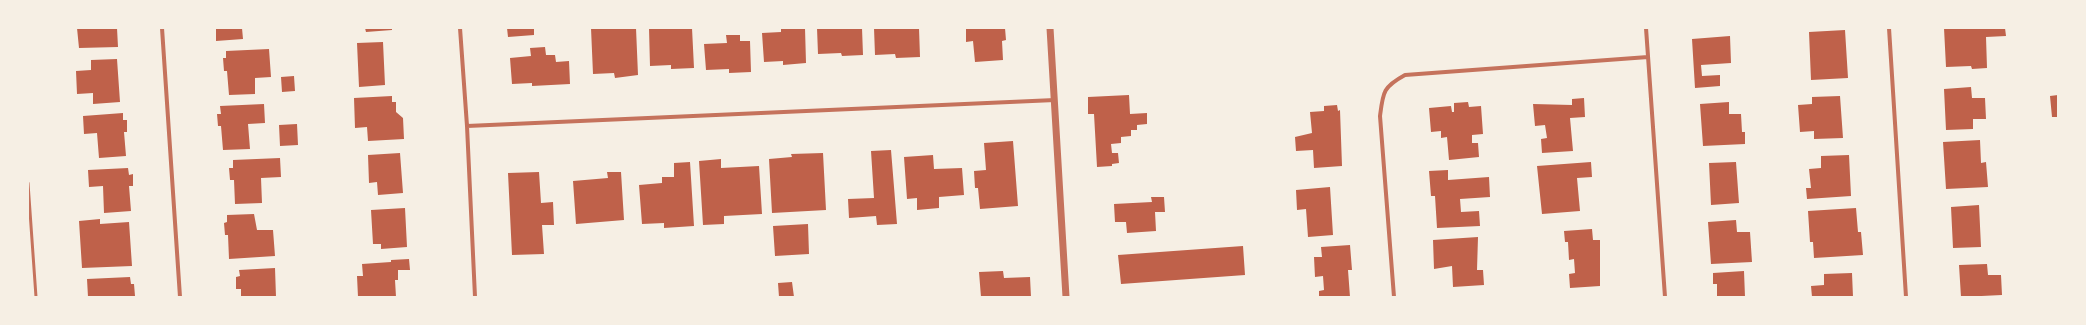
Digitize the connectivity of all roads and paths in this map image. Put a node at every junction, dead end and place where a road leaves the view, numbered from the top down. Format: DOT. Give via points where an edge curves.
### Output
graph roads {
  1 [pos="162,28"];
  2 [pos="460,28"];
  3 [pos="1050,28"];
  4 [pos="1646,28"];
  5 [pos="1889,28"];
  6 [pos="1648,57"];
  7 [pos="1055,100"];
  8 [pos="467,126"];
  9 [pos="28,183"];
  10 [pos="36,297"];
  11 [pos="180,297"];
  12 [pos="475,297"];
  13 [pos="1066,297"];
  14 [pos="1394,297"];
  15 [pos="1665,297"];
  16 [pos="1906,297"];
  1 -- 11 [label="street"];
  2 -- 8 [label="street"];
  3 -- 7 [label="street"];
  4 -- 6 [label="street"];
  5 -- 16 [label="street"];
  6 -- 14 [label="street" via="1405,75 1389,84 1382,101 1380,116"];
  6 -- 15 [label="street"];
  7 -- 8 [label="street"];
  7 -- 13 [label="street"];
  8 -- 12 [label="street"];
  9 -- 10 [label="lane"];
}
